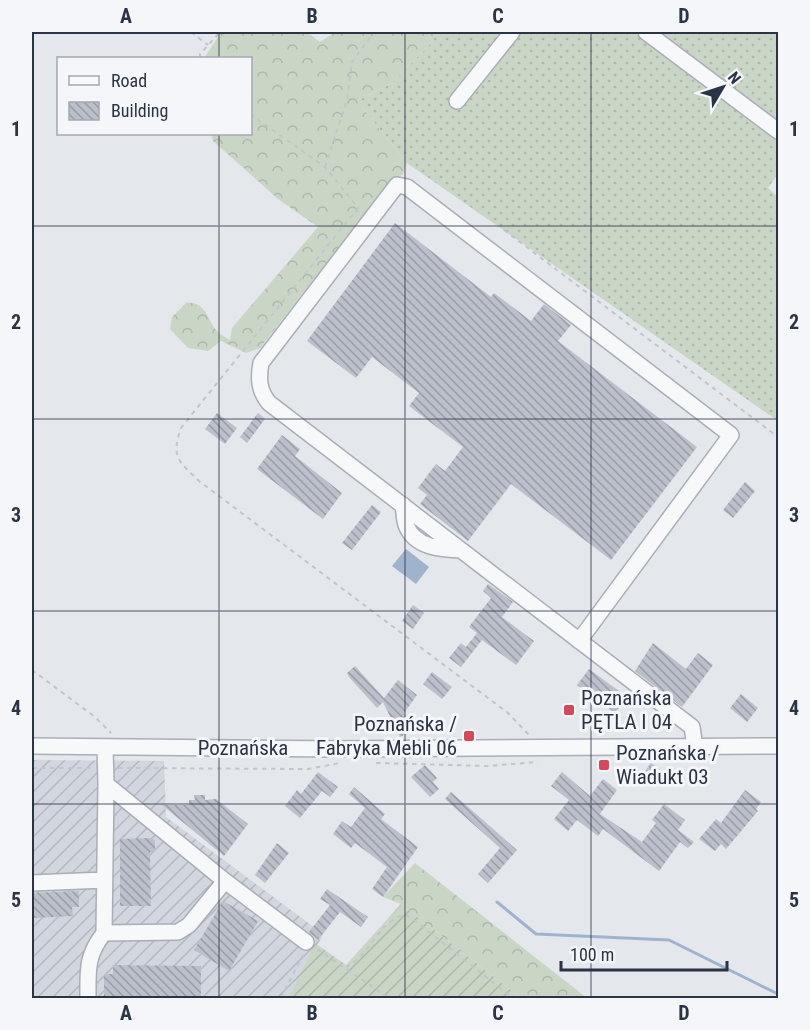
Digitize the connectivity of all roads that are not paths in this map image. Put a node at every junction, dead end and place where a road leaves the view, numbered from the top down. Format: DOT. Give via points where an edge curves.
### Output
graph roads {
  1 [pos="512,32"];
  2 [pos="646,32"];
  3 [pos="458,100"];
  4 [pos="778,131"];
  5 [pos="579,641"];
  6 [pos="32,746"];
  7 [pos="778,746"];
  8 [pos="110,747"];
  9 [pos="695,747"];
  10 [pos="106,784"];
  11 [pos="104,880"];
  12 [pos="225,880"];
  13 [pos="32,883"];
  14 [pos="104,933"];
  15 [pos="306,942"];
  16 [pos="88,999"];
  1 -- 3 [label="street"];
  2 -- 4 [label="street"];
  5 -- 5 [label="street" via="731,435 407,187 397,185 261,363 262,396"];
  5 -- 9 [label="street" via="692,727"];
  6 -- 8 [label="street, Poznańska"];
  7 -- 9 [label="street, Poznańska"];
  8 -- 9 [label="street, Poznańska"];
  8 -- 10 [label="street"];
  10 -- 11 [label="street"];
  10 -- 12 [label="street"];
  11 -- 13 [label="street"];
  11 -- 14 [label="street"];
  12 -- 14 [label="street" via="189,926 178,932"];
  12 -- 15 [label="street"];
  14 -- 16 [label="street" via="88,959"];
}
